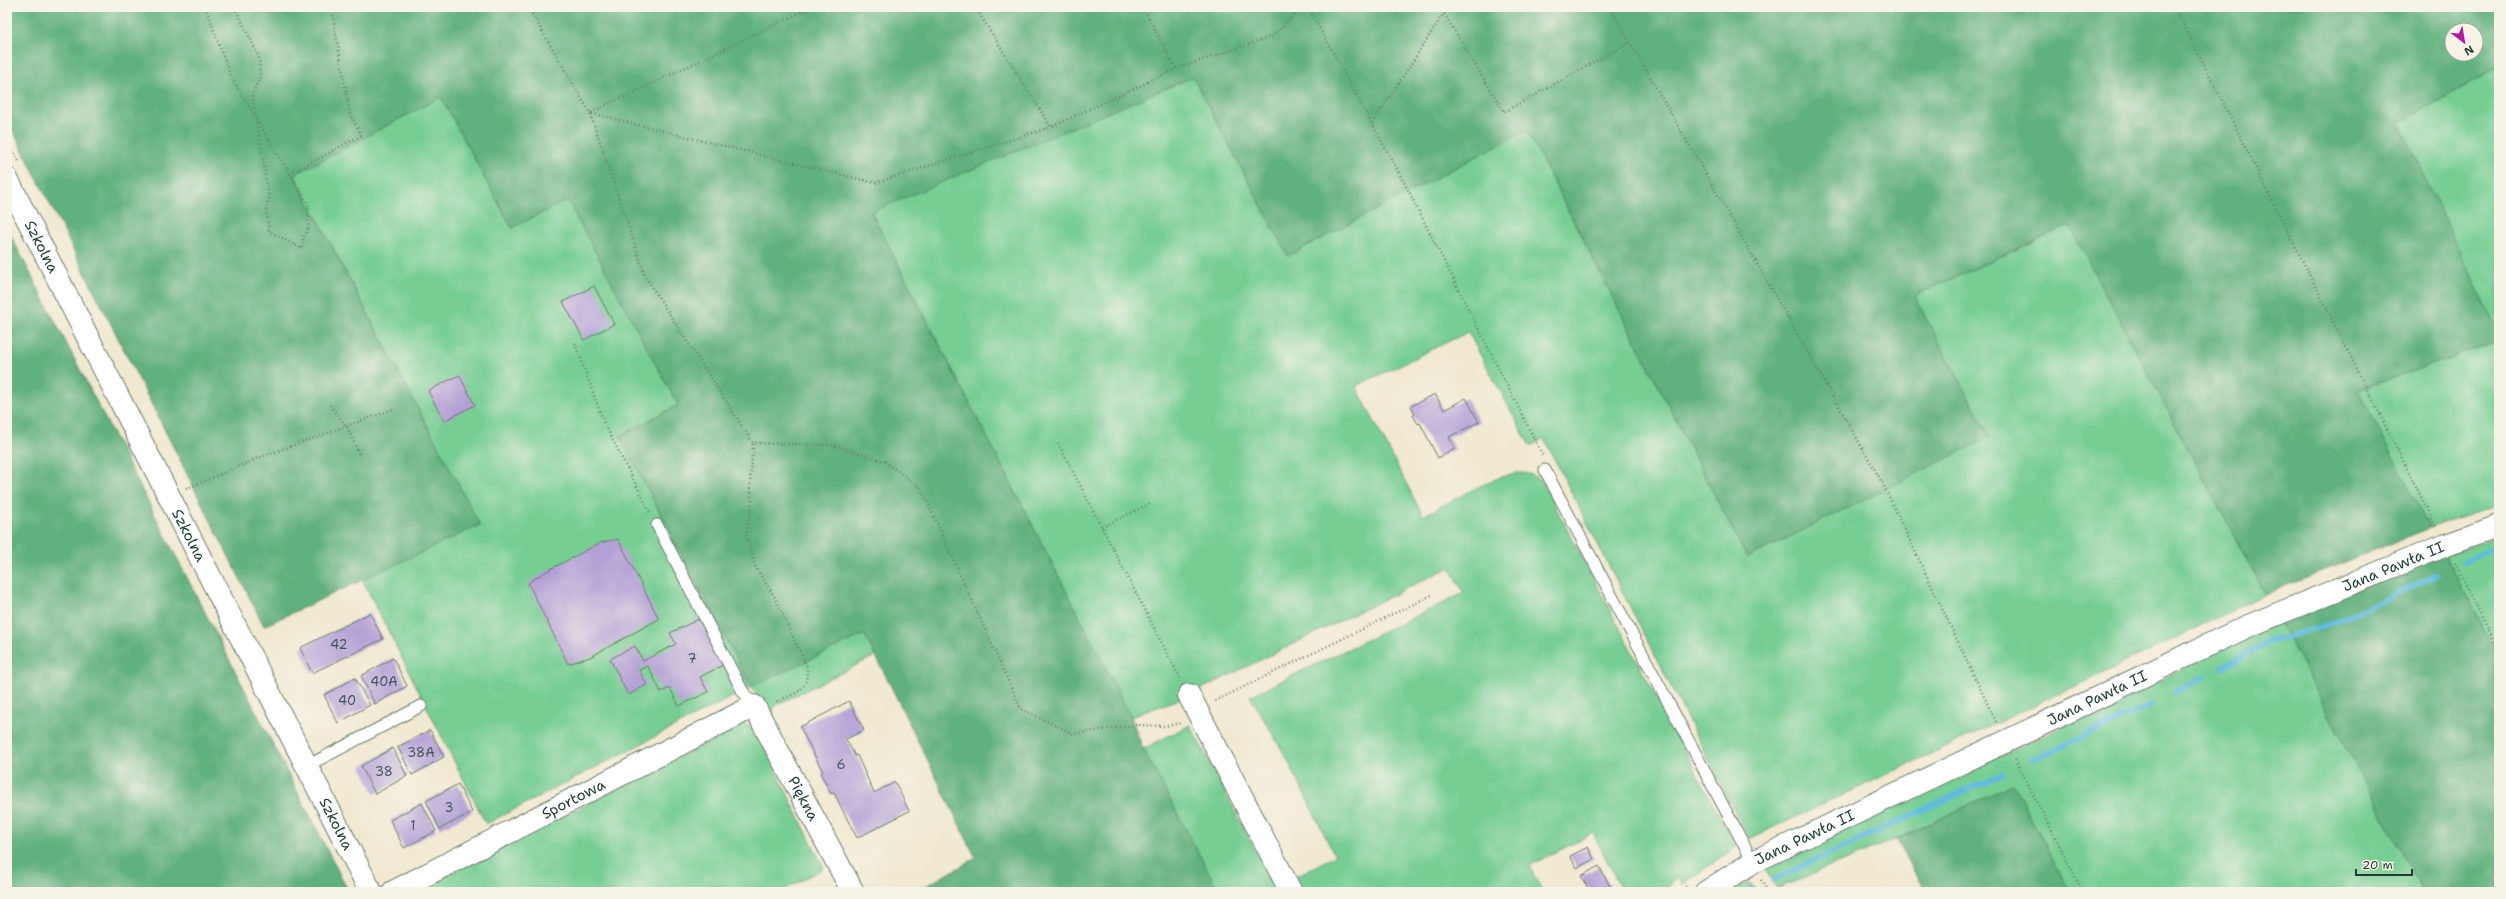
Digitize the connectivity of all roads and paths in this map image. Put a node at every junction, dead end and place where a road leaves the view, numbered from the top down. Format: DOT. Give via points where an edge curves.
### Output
graph roads {
  1 [pos="205,7"];
  2 [pos="235,7"];
  3 [pos="331,7"];
  4 [pos="528,7"];
  5 [pos="812,7"];
  6 [pos="976,7"];
  7 [pos="1143,7"];
  8 [pos="1302,7"];
  9 [pos="1308,7"];
  10 [pos="1440,7"];
  11 [pos="1452,7"];
  12 [pos="1610,7"];
  13 [pos="2175,7"];
  14 [pos="1444,13"];
  15 [pos="1629,43"];
  16 [pos="1176,69"];
  17 [pos="590,112"];
  18 [pos="256,118"];
  19 [pos="1372,124"];
  20 [pos="1051,127"];
  21 [pos="290,174"];
  22 [pos="7,179"];
  23 [pos="575,343"];
  24 [pos="330,405"];
  25 [pos="394,409"];
  26 [pos="347,427"];
  27 [pos="753,443"];
  28 [pos="1058,443"];
  29 [pos="360,456"];
  30 [pos="1545,470"];
  31 [pos="185,488"];
  32 [pos="1152,503"];
  33 [pos="657,525"];
  34 [pos="2499,526"];
  35 [pos="1102,527"];
  36 [pos="2446,545"];
  37 [pos="1432,595"];
  38 [pos="2499,651"];
  39 [pos="422,706"];
  40 [pos="754,706"];
  41 [pos="1195,708"];
  42 [pos="2006,742"];
  43 [pos="307,766"];
  44 [pos="1753,862"];
  45 [pos="372,892"];
  46 [pos="393,892"];
  47 [pos="853,892"];
  48 [pos="1291,892"];
  49 [pos="1706,892"];
  50 [pos="2083,892"];
  1 -- 18 [label="path" via="231,77"];
  2 -- 18 [label="path" via="259,57 260,78 252,94"];
  3 -- 21 [label="path" via="350,114 362,137"];
  4 -- 17 [label="path"];
  5 -- 17 [label="path"];
  6 -- 20 [label="path"];
  7 -- 16 [label="path"];
  8 -- 16 [label="path" via="1273,36"];
  9 -- 19 [label="path"];
  10 -- 14 [label="path"];
  11 -- 14 [label="path"];
  12 -- 15 [label="path"];
  13 -- 36 [label="path"];
  14 -- 15 [label="path" via="1504,112"];
  14 -- 19 [label="path"];
  15 -- 42 [label="path" via="1883,484"];
  16 -- 20 [label="path"];
  17 -- 20 [label="path" via="875,184"];
  17 -- 27 [label="path" via="646,278"];
  18 -- 21 [label="path"];
  18 -- 21 [label="path" via="270,198 266,208 269,231 302,249 303,238 308,230 309,206"];
  19 -- 30 [label="path" via="1542,451"];
  22 -- 43 [label="street, Szkolna"];
  23 -- 33 [label="path" via="604,423"];
  24 -- 26 [label="path"];
  25 -- 26 [label="path"];
  26 -- 29 [label="path"];
  26 -- 31 [label="path" via="258,458"];
  27 -- 40 [label="path" via="750,486 752,502 746,534 755,566 775,598 804,655 808,680 802,690 764,708"];
  27 -- 41 [label="path" via="834,445 884,461 922,488 1021,709 1073,734 1136,725 1165,726"];
  28 -- 35 [label="path"];
  30 -- 44 [label="lane"];
  32 -- 35 [label="path"];
  33 -- 40 [label="lane" via="743,692"];
  34 -- 36 [label="street, Jana Pawła II"];
  35 -- 41 [label="path"];
  36 -- 38 [label="path"];
  36 -- 42 [label="street, Jana Pawła II" via="2246,627"];
  37 -- 41 [label="path"];
  39 -- 43 [label="lane"];
  40 -- 46 [label="street, Sportowa"];
  40 -- 47 [label="street, Piękna"];
  41 -- 48 [label="street"];
  42 -- 44 [label="street, Jana Pawła II"];
  42 -- 50 [label="path"];
  43 -- 45 [label="street, Szkolna"];
  44 -- 49 [label="street, Jana Pawła II"];
}
